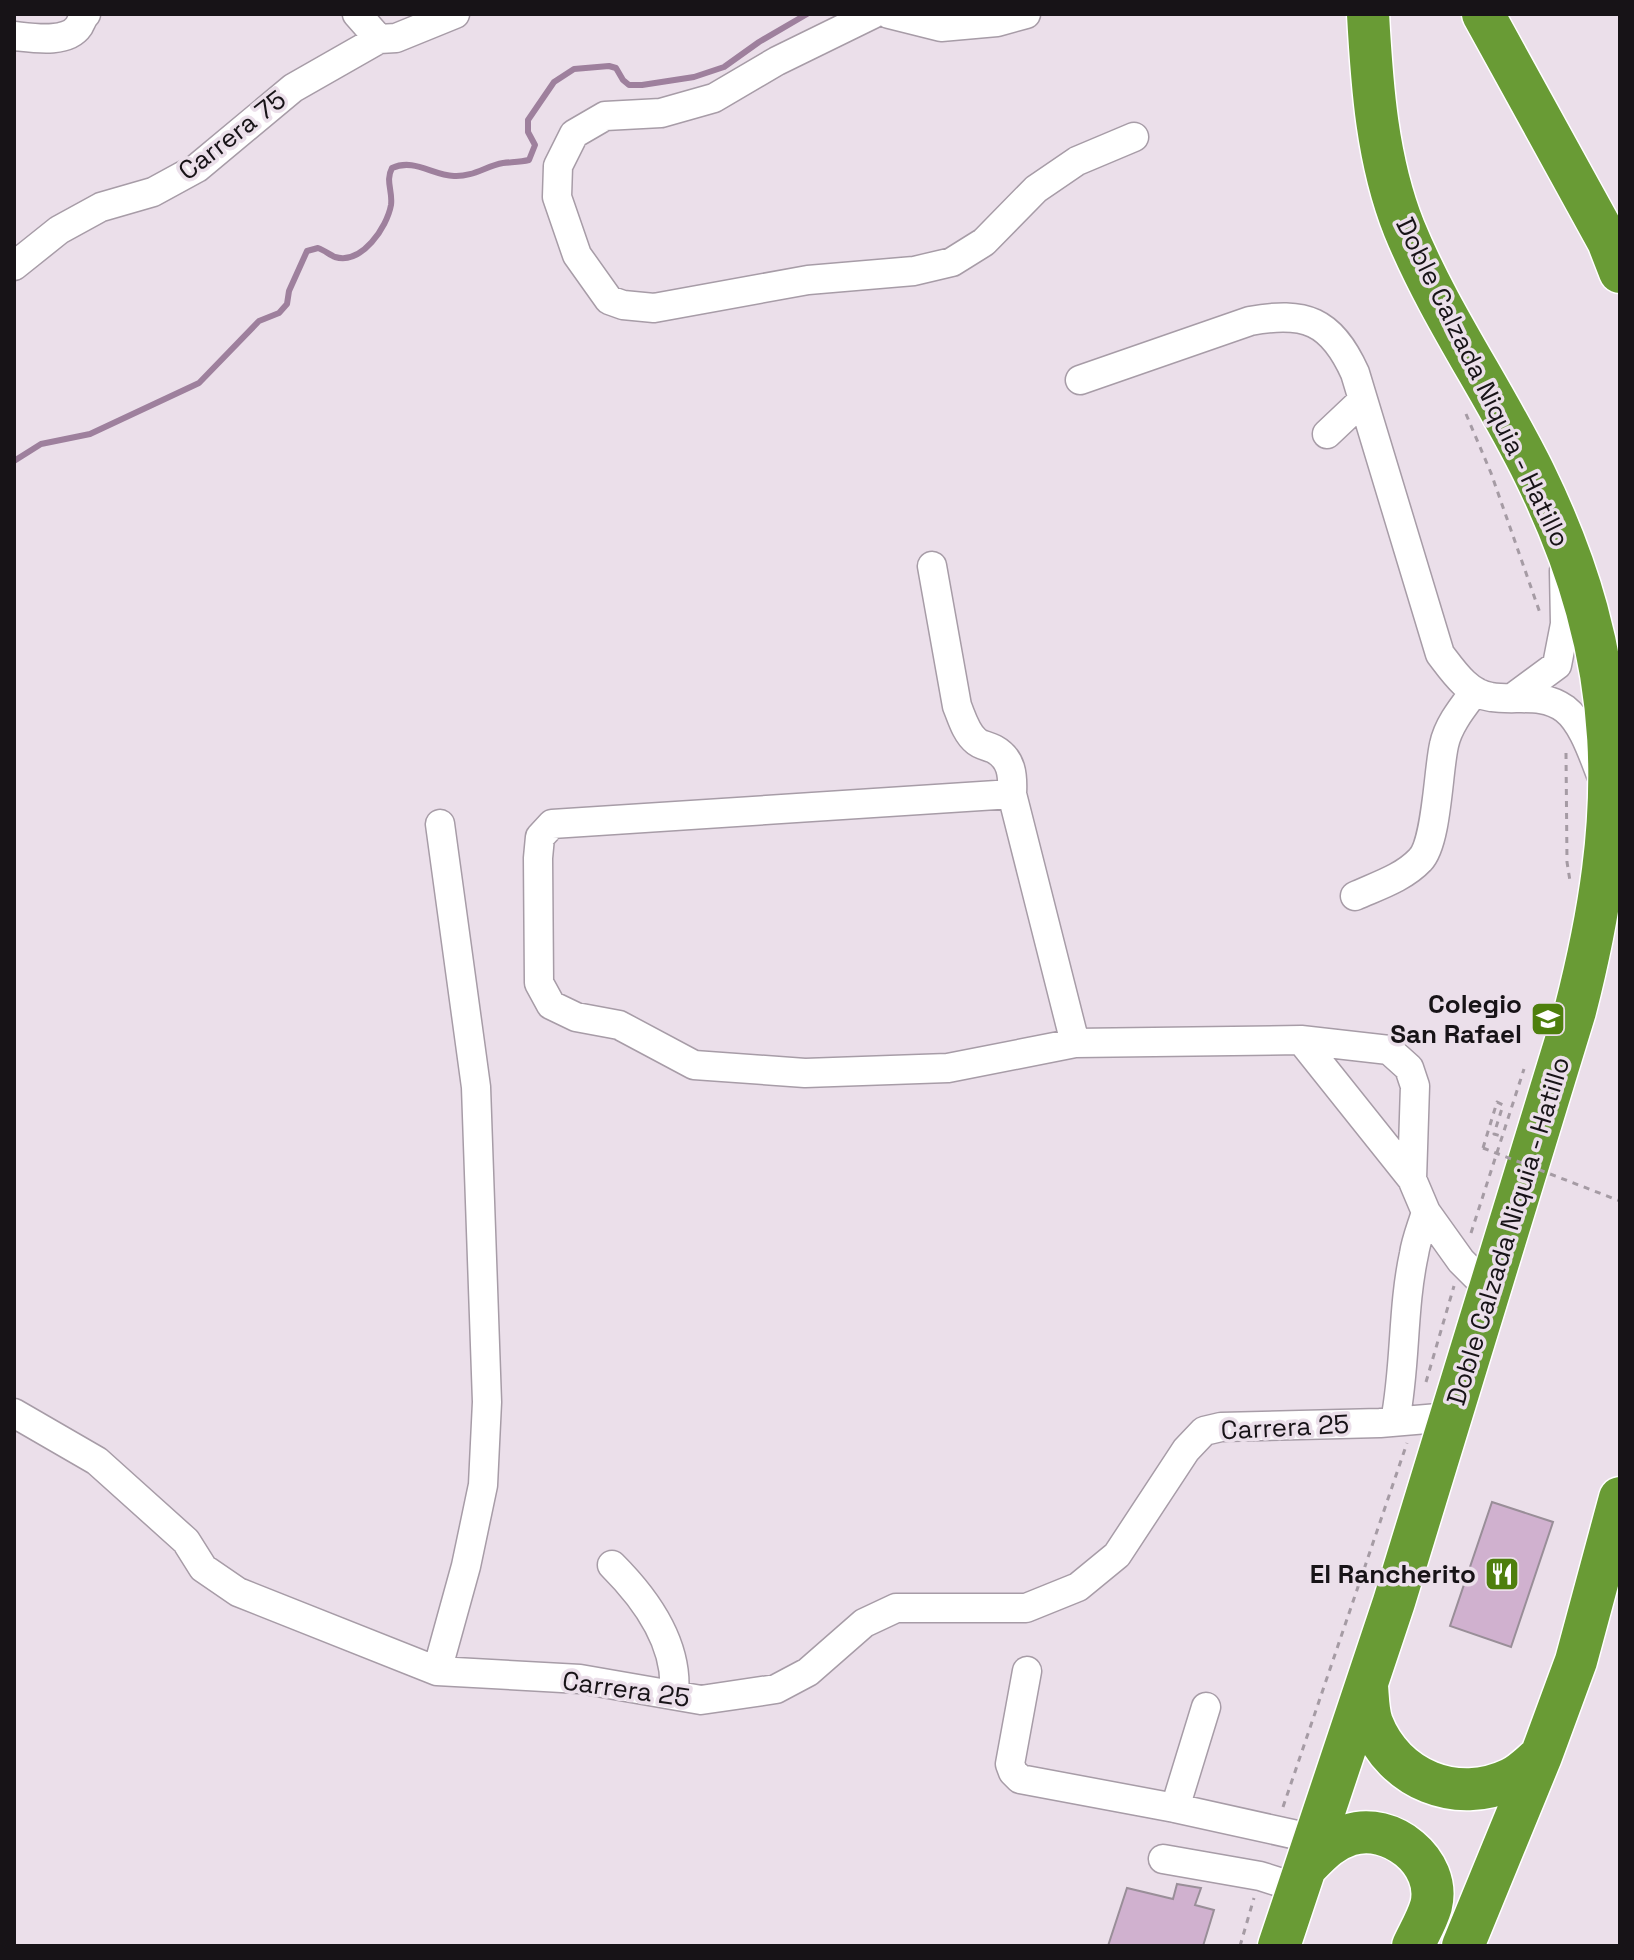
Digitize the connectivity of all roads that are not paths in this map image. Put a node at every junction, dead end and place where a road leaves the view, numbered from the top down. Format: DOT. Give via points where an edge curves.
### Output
graph roads {
  1 [pos="86,14"];
  2 [pos="357,14"];
  3 [pos="455,14"];
  4 [pos="873,14"];
  5 [pos="889,14"];
  6 [pos="1026,14"];
  7 [pos="1368,14"];
  8 [pos="1483,14"];
  9 [pos="14,36"];
  10 [pos="379,39"];
  11 [pos="1134,137"];
  12 [pos="14,266"];
  13 [pos="1620,272"];
  14 [pos="1080,380"];
  15 [pos="1363,400"];
  16 [pos="1327,434"];
  17 [pos="1563,539"];
  18 [pos="932,566"];
  19 [pos="1475,691"];
  20 [pos="1515,696"];
  21 [pos="1012,794"];
  22 [pos="1611,800"];
  23 [pos="440,824"];
  24 [pos="1355,896"];
  25 [pos="1301,1040"];
  26 [pos="1075,1043"];
  27 [pos="1412,1179"];
  28 [pos="1426,1212"];
  29 [pos="1476,1276"];
  30 [pos="14,1413"];
  31 [pos="1420,1419"];
  32 [pos="1620,1498"];
  33 [pos="612,1565"];
  34 [pos="437,1671"];
  35 [pos="1027,1671"];
  36 [pos="1367,1686"];
  37 [pos="674,1695"];
  38 [pos="1206,1707"];
  39 [pos="1541,1756"];
  40 [pos="1175,1808"];
  41 [pos="1163,1859"];
  42 [pos="1291,1861"];
  43 [pos="1279,1946"];
  44 [pos="1413,1946"];
  45 [pos="1463,1946"];
  1 -- 9 [label="street" via="68,34 43,39"];
  2 -- 10 [label="street"];
  3 -- 10 [label="street, Carrera 75" via="396,38"];
  4 -- 11 [label="street" via="714,98 661,113 605,116 574,134 558,166 557,197 577,255 609,300 654,308 808,280 914,271 952,262 984,242 1036,189 1077,161"];
  5 -- 6 [label="street" via="941,27"];
  7 -- 17 [label="highway, Doble Calzada Niquia - Hatillo" via="1374,105 1403,226"];
  8 -- 13 [label="highway"];
  10 -- 12 [label="street, Carrera 75" via="293,88 197,168 153,192 101,207 59,230"];
  14 -- 15 [label="street" via="1250,321 1302,317 1325,328 1345,350"];
  15 -- 16 [label="street"];
  15 -- 19 [label="street" via="1440,654"];
  17 -- 20 [label="street" via="1565,624 1557,665"];
  17 -- 22 [label="highway, Doble Calzada Niquia - Hatillo" via="1603,674"];
  18 -- 21 [label="street" via="957,706 976,742 1008,760"];
  19 -- 20 [label="street"];
  19 -- 24 [label="street" via="1444,742 1423,858 1396,878"];
  20 -- 22 [label="street" via="1547,700 1566,710 1590,749"];
  21 -- 26 [label="street"];
  21 -- 26 [label="street" via="552,824 540,837 538,858 539,983 551,1005 576,1017 619,1025 694,1065 805,1073 948,1068"];
  22 -- 29 [label="highway, Doble Calzada Niquia - Hatillo" via="1593,943 1575,1011"];
  23 -- 34 [label="street" via="476,1087 487,1402 483,1485"];
  25 -- 26 [label="street"];
  25 -- 27 [label="street"];
  25 -- 27 [label="street" via="1389,1050 1409,1068 1415,1086"];
  27 -- 28 [label="street"];
  28 -- 29 [label="street"];
  28 -- 31 [label="street" via="1410,1277 1401,1393"];
  29 -- 31 [label="highway, Doble Calzada Niquia - Hatillo"];
  30 -- 34 [label="street, Carrera 25" via="97,1461 186,1541 203,1568 238,1592"];
  31 -- 36 [label="highway, Doble Calzada Niquia - Hatillo"];
  31 -- 37 [label="street, Carrera 25" via="1204,1431 1117,1555 1078,1587 1026,1608 896,1608 864,1623 808,1672 776,1689 701,1700"];
  32 -- 39 [label="highway" via="1576,1661"];
  33 -- 37 [label="street" via="652,1611 674,1672"];
  34 -- 37 [label="street, Carrera 25" via="580,1679"];
  35 -- 40 [label="street" via="1010,1764 1020,1779"];
  36 -- 39 [label="highway" via="1371,1721 1387,1752 1413,1776 1445,1789 1480,1790 1514,1778"];
  36 -- 42 [label="highway, Doble Calzada Niquia - Hatillo"];
  38 -- 40 [label="street"];
  39 -- 45 [label="highway"];
  40 -- 42 [label="street"];
  41 -- 42 [label="street"];
  42 -- 43 [label="highway, Doble Calzada Niquia - Hatillo"];
  42 -- 44 [label="highway" via="1351,1834 1388,1835 1403,1842 1429,1876 1432,1904"];
}
